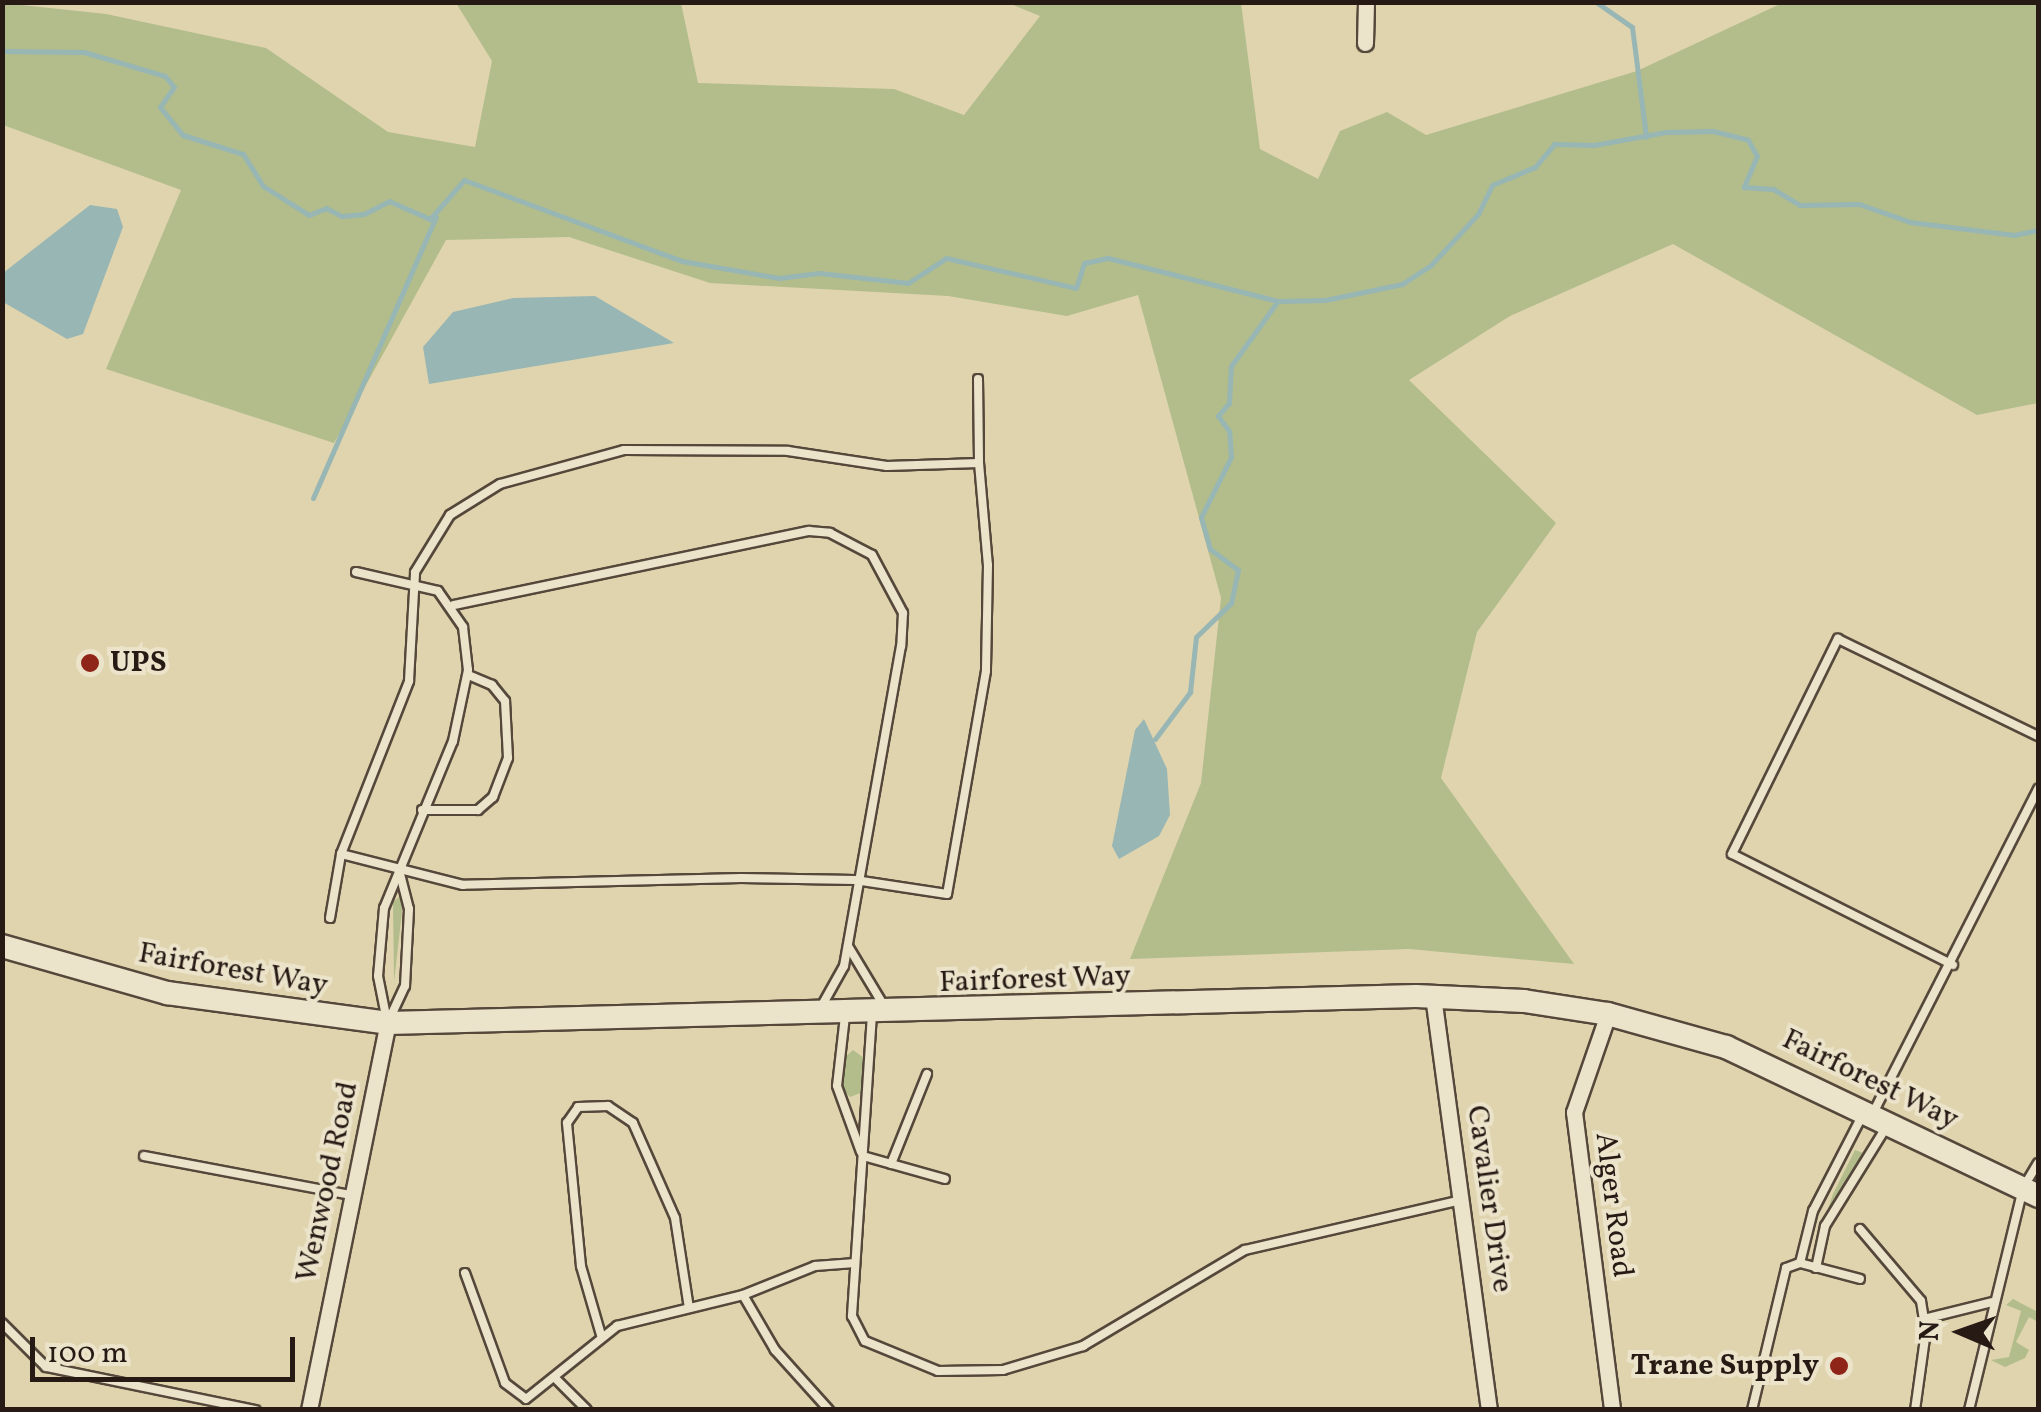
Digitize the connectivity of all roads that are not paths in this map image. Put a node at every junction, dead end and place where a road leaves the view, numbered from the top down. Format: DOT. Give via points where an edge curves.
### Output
graph roads {
  1 [pos="1366,2"];
  2 [pos="1365,44"];
  3 [pos="978,378"];
  4 [pos="979,464"];
  5 [pos="356,572"];
  6 [pos="410,587"];
  7 [pos="454,605"];
  8 [pos="468,675"];
  9 [pos="2038,736"];
  10 [pos="2038,789"];
  11 [pos="422,810"];
  12 [pos="341,854"];
  13 [pos="399,870"];
  14 [pos="855,880"];
  15 [pos="330,918"];
  16 [pos="847,942"];
  17 [pos="2,946"];
  18 [pos="1953,965"];
  19 [pos="1433,996"];
  20 [pos="845,1014"];
  21 [pos="880,1014"];
  22 [pos="1608,1014"];
  23 [pos="816,1016"];
  24 [pos="388,1024"];
  25 [pos="927,1074"];
  26 [pos="1876,1115"];
  27 [pos="144,1156"];
  28 [pos="863,1156"];
  29 [pos="2038,1163"];
  30 [pos="890,1164"];
  31 [pos="945,1179"];
  32 [pos="2031,1192"];
  33 [pos="356,1196"];
  34 [pos="1461,1200"];
  35 [pos="1860,1228"];
  36 [pos="855,1263"];
  37 [pos="1800,1263"];
  38 [pos="1816,1268"];
  39 [pos="465,1272"];
  40 [pos="1860,1280"];
  41 [pos="743,1295"];
  42 [pos="1993,1302"];
  43 [pos="689,1308"];
  44 [pos="1924,1320"];
  45 [pos="2,1322"];
  46 [pos="601,1335"];
  47 [pos="557,1380"];
  48 [pos="256,1410"];
  49 [pos="309,1410"];
  50 [pos="587,1410"];
  51 [pos="830,1410"];
  52 [pos="1489,1410"];
  53 [pos="1612,1410"];
  54 [pos="1752,1410"];
  55 [pos="1915,1410"];
  56 [pos="1969,1410"];
  1 -- 2 [label="street"];
  3 -- 4 [label="lane"];
  4 -- 6 [label="lane" via="886,466 788,451 624,450 500,484 450,515 428,540"];
  4 -- 14 [label="lane" via="988,565 986,671 947,894"];
  5 -- 6 [label="lane"];
  6 -- 7 [label="lane" via="438,591"];
  6 -- 12 [label="lane" via="409,681"];
  7 -- 8 [label="lane"];
  7 -- 14 [label="lane" via="808,531 830,533 872,554 902,613 901,646"];
  8 -- 11 [label="lane" via="453,741"];
  8 -- 11 [label="lane" via="506,700 508,758 493,798 478,810"];
  9 -- 18 [label="lane" via="1838,639 1732,854"];
  10 -- 18 [label="lane"];
  11 -- 13 [label="lane"];
  12 -- 13 [label="lane"];
  12 -- 15 [label="lane"];
  13 -- 14 [label="lane" via="463,886"];
  13 -- 24 [label="lane" via="384,908 378,976"];
  13 -- 24 [label="lane" via="409,909 405,986"];
  14 -- 16 [label="lane"];
  16 -- 21 [label="lane"];
  16 -- 23 [label="lane" via="844,966"];
  17 -- 24 [label="main road, Fairforest Way" via="168,993"];
  18 -- 26 [label="lane"];
  19 -- 21 [label="main road, Fairforest Way"];
  19 -- 22 [label="main road, Fairforest Way"];
  19 -- 34 [label="street, Cavalier Drive"];
  20 -- 21 [label="main road, Fairforest Way"];
  20 -- 23 [label="main road, Fairforest Way"];
  20 -- 28 [label="lane" via="837,1086"];
  21 -- 28 [label="lane"];
  22 -- 26 [label="main road, Fairforest Way" via="1726,1047"];
  22 -- 53 [label="street, Alger Road" via="1574,1112"];
  23 -- 24 [label="main road, Fairforest Way"];
  24 -- 33 [label="street, Wenwood Road"];
  25 -- 30 [label="lane"];
  26 -- 32 [label="main road, Fairforest Way"];
  26 -- 37 [label="lane" via="1814,1211"];
  26 -- 38 [label="lane" via="1825,1226"];
  27 -- 33 [label="lane"];
  28 -- 30 [label="lane"];
  28 -- 36 [label="lane"];
  29 -- 32 [label="lane"];
  30 -- 31 [label="lane"];
  32 -- 42 [label="lane"];
  33 -- 49 [label="street, Wenwood Road"];
  34 -- 36 [label="lane" via="1245,1250 1082,1346 975,1374 938,1371 865,1340 852,1316"];
  34 -- 52 [label="street, Cavalier Drive"];
  35 -- 44 [label="lane" via="1921,1301"];
  36 -- 41 [label="lane" via="816,1266"];
  37 -- 38 [label="lane"];
  37 -- 54 [label="lane" via="1791,1263 1779,1279"];
  38 -- 40 [label="lane"];
  39 -- 47 [label="lane" via="509,1392 526,1399"];
  41 -- 43 [label="lane"];
  41 -- 51 [label="lane" via="775,1350"];
  42 -- 44 [label="lane"];
  42 -- 56 [label="lane"];
  43 -- 46 [label="lane"];
  43 -- 46 [label="lane" via="675,1218 633,1123 608,1106 578,1107 567,1123 581,1266"];
  44 -- 55 [label="lane"];
  45 -- 48 [label="lane" via="46,1367"];
  46 -- 47 [label="lane"];
  47 -- 50 [label="lane"];
}
